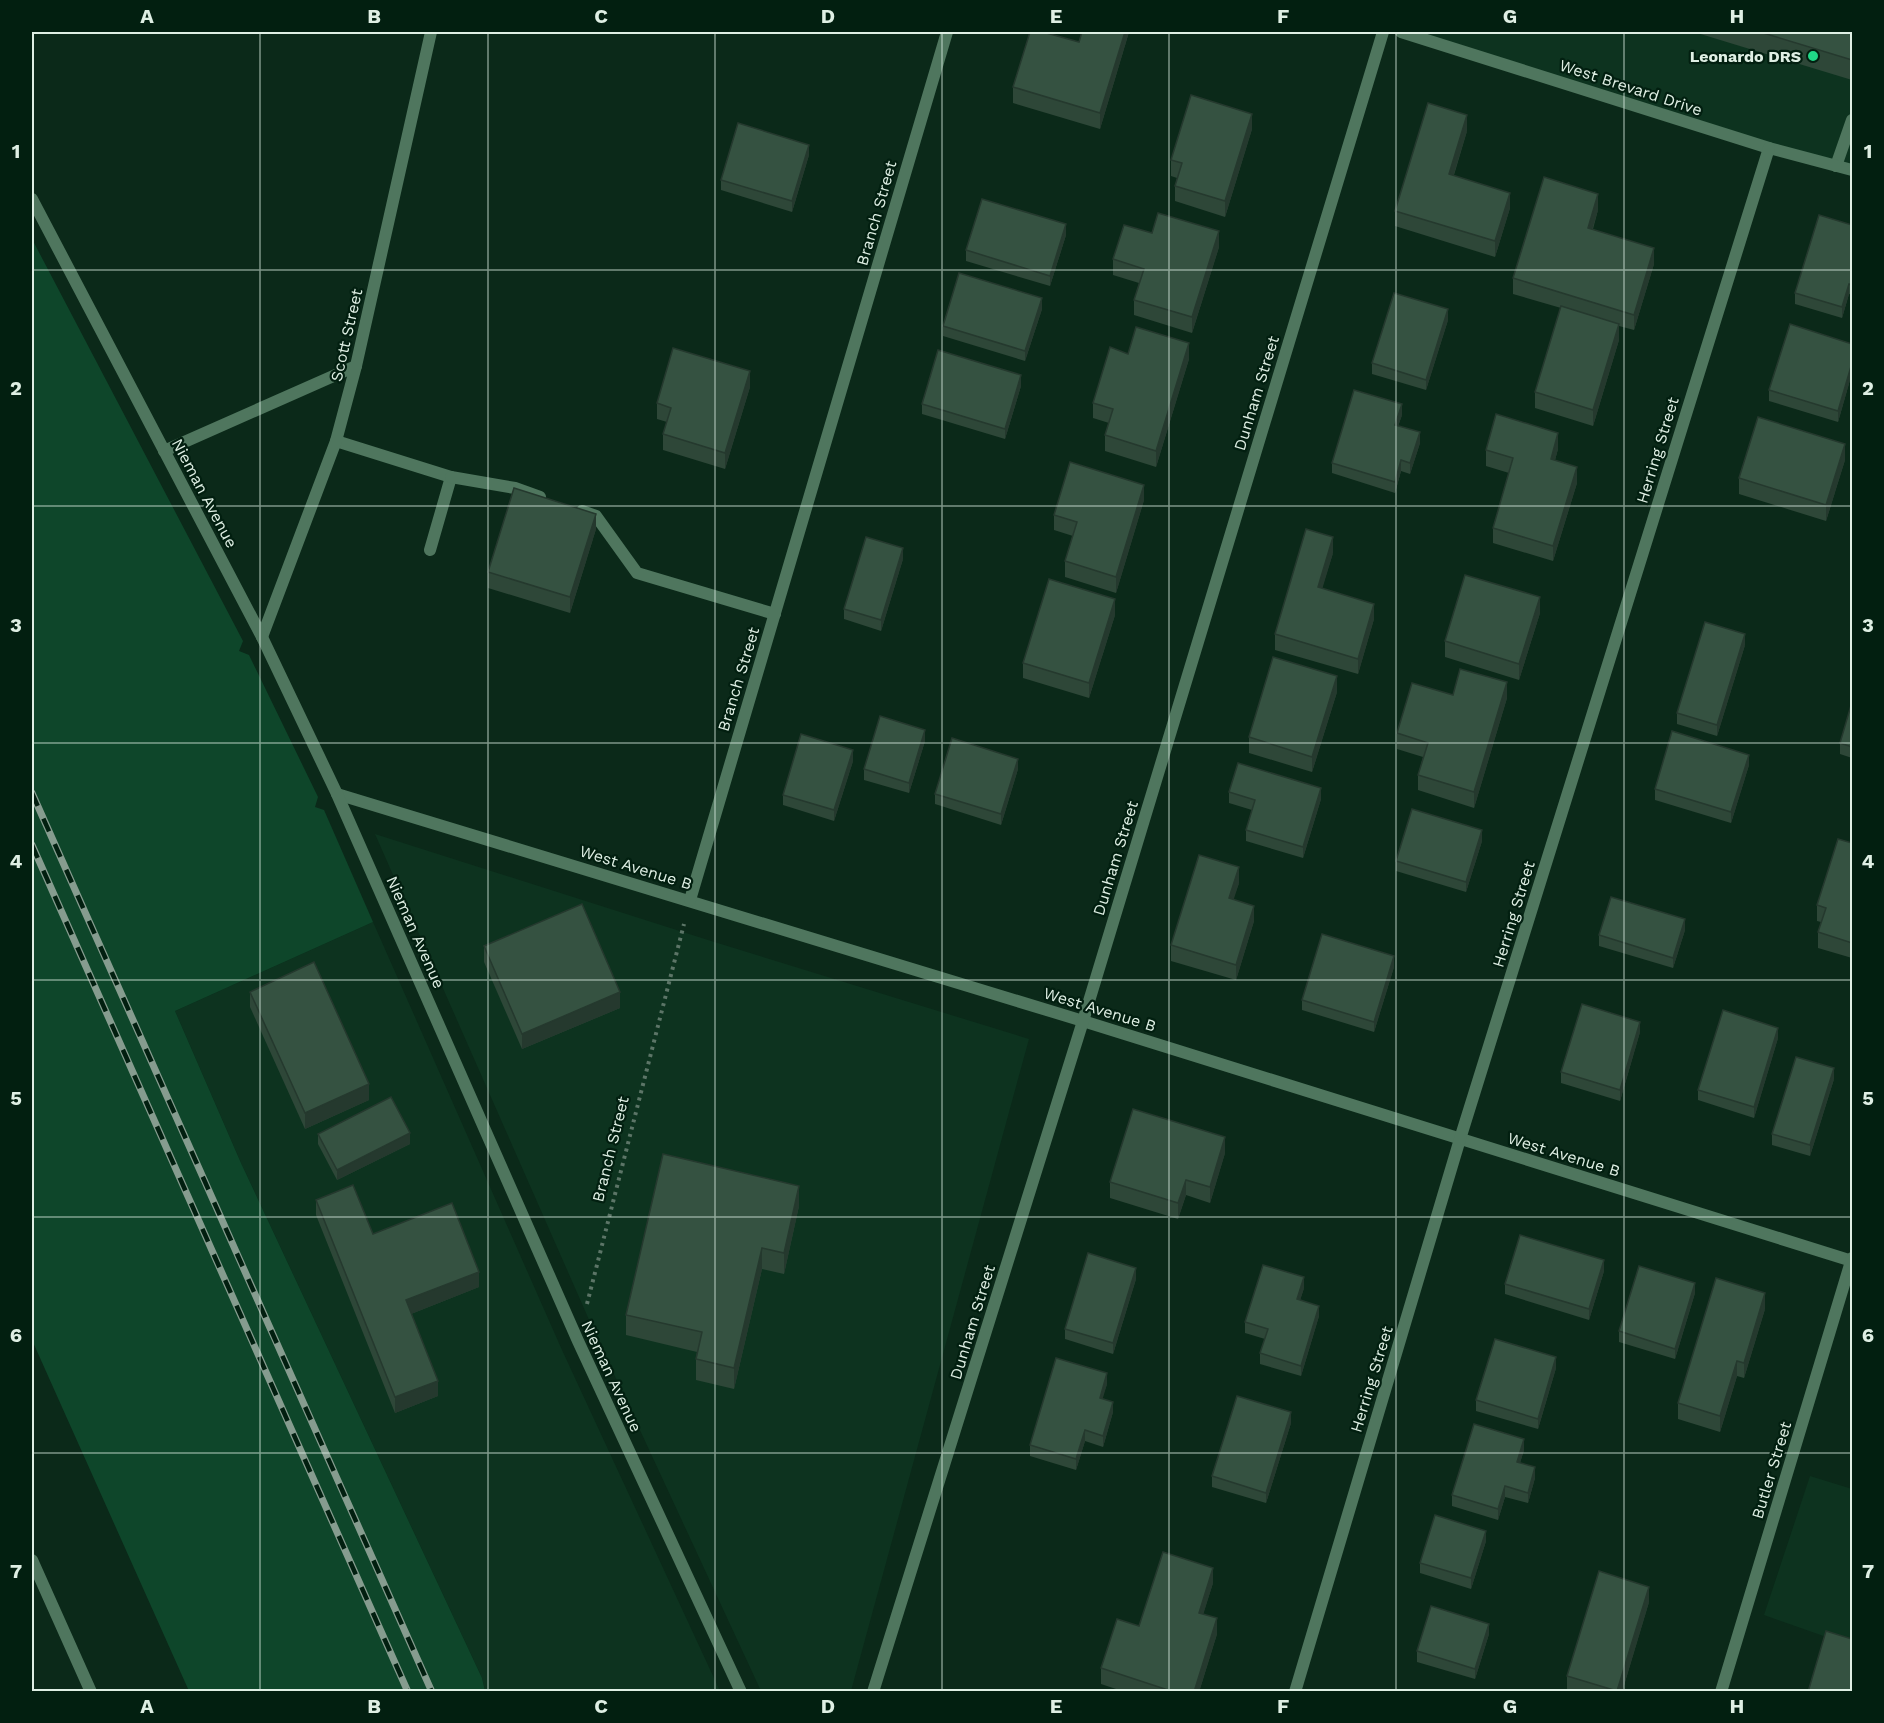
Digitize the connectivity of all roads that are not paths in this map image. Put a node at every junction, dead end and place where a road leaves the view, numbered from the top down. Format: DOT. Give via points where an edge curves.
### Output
graph roads {
  1 [pos="431,32"];
  2 [pos="947,32"];
  3 [pos="1383,32"];
  4 [pos="1401,32"];
  5 [pos="1852,120"];
  6 [pos="1769,148"];
  7 [pos="1836,166"];
  8 [pos="1852,171"];
  9 [pos="32,199"];
  10 [pos="356,366"];
  11 [pos="336,441"];
  12 [pos="164,451"];
  13 [pos="451,477"];
  14 [pos="430,550"];
  15 [pos="775,614"];
  16 [pos="262,637"];
  17 [pos="337,794"];
  18 [pos="690,900"];
  19 [pos="1083,1021"];
  20 [pos="1460,1138"];
  21 [pos="1852,1260"];
  22 [pos="32,1560"];
  23 [pos="91,1692"];
  24 [pos="741,1692"];
  25 [pos="873,1692"];
  26 [pos="1295,1692"];
  27 [pos="1721,1692"];
  1 -- 10 [label="street, Scott Street"];
  2 -- 15 [label="street, Branch Street"];
  3 -- 19 [label="street, Dunham Street"];
  4 -- 6 [label="street, West Brevard Drive"];
  5 -- 7 [label="street"];
  6 -- 7 [label="street, West Brevard Drive"];
  6 -- 20 [label="street, Herring Street"];
  7 -- 8 [label="street, West Brevard Drive"];
  9 -- 12 [label="street, Nieman Avenue"];
  10 -- 11 [label="street, Scott Street"];
  10 -- 12 [label="street"];
  11 -- 13 [label="street"];
  11 -- 16 [label="street, Scott Street"];
  12 -- 16 [label="street, Nieman Avenue"];
  13 -- 14 [label="street"];
  13 -- 15 [label="street" via="515,488 596,516 637,573"];
  15 -- 18 [label="street, Branch Street"];
  16 -- 17 [label="street, Nieman Avenue"];
  17 -- 18 [label="street, West Avenue B"];
  17 -- 24 [label="street, Nieman Avenue" via="578,1341"];
  18 -- 19 [label="street, West Avenue B"];
  19 -- 20 [label="street, West Avenue B"];
  19 -- 25 [label="street, Dunham Street"];
  20 -- 21 [label="street, West Avenue B"];
  20 -- 26 [label="street, Herring Street"];
  21 -- 27 [label="street, Butler Street"];
  22 -- 23 [label="street"];
}
